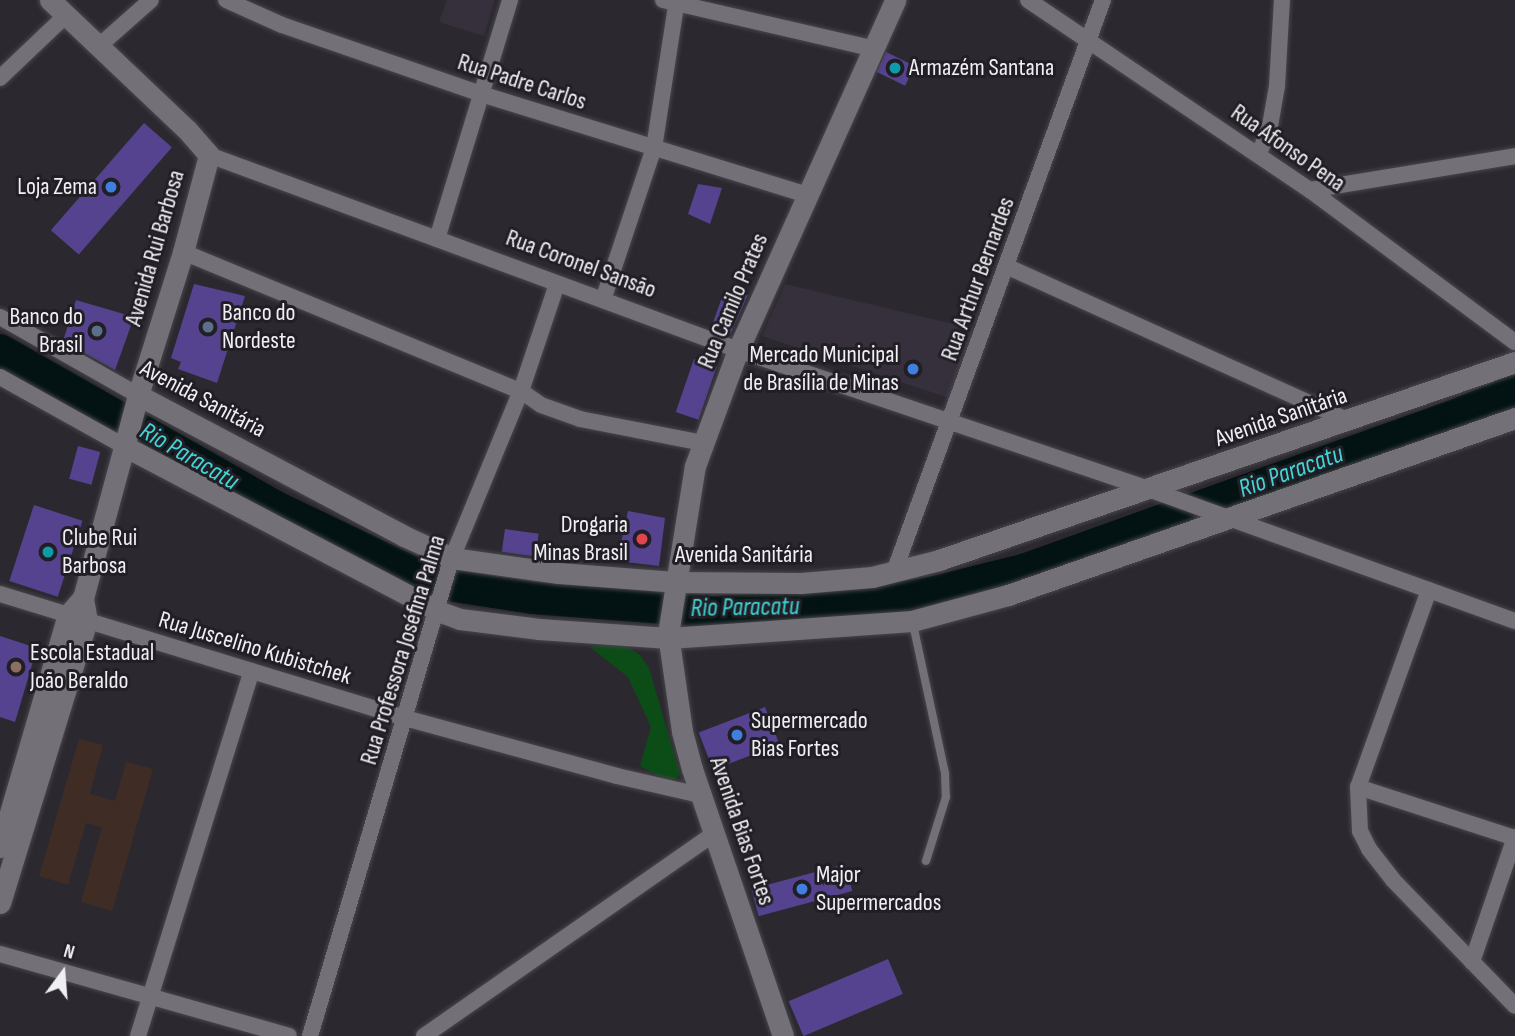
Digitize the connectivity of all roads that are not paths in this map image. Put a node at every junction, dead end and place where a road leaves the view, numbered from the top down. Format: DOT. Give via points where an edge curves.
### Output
graph roads {
  1 [pos="50,0"];
  2 [pos="151,0"];
  3 [pos="226,0"];
  4 [pos="510,0"];
  5 [pos="895,0"];
  6 [pos="1028,0"];
  7 [pos="1103,0"];
  8 [pos="1282,0"];
  9 [pos="672,1"];
  10 [pos="65,16"];
  11 [pos="1088,40"];
  12 [pos="99,46"];
  13 [pos="875,49"];
  14 [pos="0,78"];
  15 [pos="481,94"];
  16 [pos="654,148"];
  17 [pos="1259,154"];
  18 [pos="209,155"];
  19 [pos="1515,156"];
  20 [pos="1310,190"];
  21 [pos="808,195"];
  22 [pos="437,239"];
  23 [pos="183,251"];
  24 [pos="1006,266"];
  25 [pos="557,284"];
  26 [pos="603,300"];
  27 [pos="0,317"];
  28 [pos="1515,342"];
  29 [pos="738,350"];
  30 [pos="1515,362"];
  31 [pos="0,377"];
  32 [pos="521,391"];
  33 [pos="136,405"];
  34 [pos="1515,418"];
  35 [pos="951,421"];
  36 [pos="1350,421"];
  37 [pos="126,441"];
  38 [pos="704,443"];
  39 [pos="1147,489"];
  40 [pos="1228,519"];
  41 [pos="451,563"];
  42 [pos="894,572"];
  43 [pos="675,587"];
  44 [pos="1429,590"];
  45 [pos="0,594"];
  46 [pos="439,607"];
  47 [pos="77,618"];
  48 [pos="912,621"];
  49 [pos="1515,621"];
  50 [pos="668,636"];
  51 [pos="252,671"];
  52 [pos="405,718"];
  53 [pos="1358,787"];
  54 [pos="701,796"];
  55 [pos="715,833"];
  56 [pos="1515,838"];
  57 [pos="0,847"];
  58 [pos="926,861"];
  59 [pos="0,902"];
  60 [pos="0,954"];
  61 [pos="1472,962"];
  62 [pos="150,996"];
  63 [pos="1515,1006"];
  64 [pos="138,1036"];
  65 [pos="289,1036"];
  66 [pos="310,1036"];
  67 [pos="425,1036"];
  68 [pos="783,1036"];
  1 -- 10 [label="street, Rua Coronel Sansão"];
  2 -- 12 [label="street"];
  3 -- 15 [label="street, Rua Padre Carlos" via="282,26"];
  4 -- 15 [label="street"];
  5 -- 13 [label="street, Rua Camilo Prates"];
  6 -- 11 [label="street, Rua Afonso Pena"];
  7 -- 11 [label="street, Rua Arthur Bernardes"];
  8 -- 17 [label="street" via="1277,86"];
  9 -- 13 [label="street"];
  9 -- 16 [label="street"];
  10 -- 12 [label="street, Rua Coronel Sansão"];
  10 -- 14 [label="street"];
  11 -- 17 [label="street, Rua Afonso Pena"];
  11 -- 24 [label="street, Rua Arthur Bernardes"];
  12 -- 18 [label="street, Rua Coronel Sansão"];
  13 -- 21 [label="street, Rua Camilo Prates"];
  15 -- 16 [label="street, Rua Padre Carlos"];
  15 -- 22 [label="street"];
  16 -- 21 [label="street, Rua Padre Carlos"];
  16 -- 26 [label="street"];
  17 -- 20 [label="street, Rua Afonso Pena"];
  18 -- 22 [label="street, Rua Coronel Sansão"];
  18 -- 23 [label="street, Avenida Rui Barbosa"];
  19 -- 20 [label="street"];
  20 -- 28 [label="street, Rua Afonso Pena"];
  21 -- 29 [label="street, Rua Camilo Prates"];
  22 -- 25 [label="street, Rua Coronel Sansão"];
  23 -- 32 [label="street"];
  23 -- 33 [label="street, Avenida Rui Barbosa"];
  24 -- 35 [label="street, Rua Arthur Bernardes"];
  24 -- 36 [label="street"];
  25 -- 26 [label="street, Rua Coronel Sansão"];
  25 -- 32 [label="street, Rua Professora Joséfina Palma"];
  26 -- 29 [label="street, Rua Coronel Sansão"];
  27 -- 33 [label="street, Avenida Sanitária"];
  29 -- 35 [label="street, Rua Coronel Sansão"];
  29 -- 38 [label="street, Rua Camilo Prates"];
  30 -- 36 [label="street, Avenida Sanitária"];
  31 -- 37 [label="street"];
  32 -- 38 [label="street" via="541,405 580,419"];
  32 -- 41 [label="street, Rua Professora Joséfina Palma"];
  33 -- 37 [label="street, Avenida Rui Barbosa"];
  33 -- 41 [label="street, Avenida Sanitária"];
  34 -- 40 [label="street"];
  35 -- 39 [label="street, Rua Coronel Sansão"];
  35 -- 42 [label="street, Rua Arthur Bernardes"];
  36 -- 39 [label="street, Avenida Sanitária"];
  37 -- 46 [label="street"];
  37 -- 47 [label="street, Avenida Rui Barbosa"];
  38 -- 43 [label="street, Rua Camilo Prates" via="688,495"];
  39 -- 40 [label="street, Rua Coronel Sansão"];
  39 -- 42 [label="street, Avenida Sanitária"];
  40 -- 44 [label="street, Rua Coronel Sansão"];
  40 -- 48 [label="street" via="1008,595"];
  41 -- 43 [label="street, Avenida Sanitária"];
  41 -- 46 [label="street, Rua Professora Joséfina Palma"];
  42 -- 43 [label="street, Avenida Sanitária" via="844,581"];
  43 -- 50 [label="street, Rua Camilo Prates"];
  44 -- 49 [label="street, Rua Coronel Sansão"];
  44 -- 53 [label="street"];
  45 -- 47 [label="street, Rua Juscelino Kubistchek"];
  46 -- 50 [label="street" via="460,619 492,624"];
  46 -- 52 [label="street, Rua Professora Joséfina Palma"];
  47 -- 51 [label="street, Rua Juscelino Kubistchek"];
  47 -- 57 [label="street, Avenida Rui Barbosa"];
  47 -- 59 [label="street, Avenida Rui Barbosa"];
  48 -- 50 [label="street"];
  48 -- 58 [label="lane" via="945,773 946,797"];
  50 -- 54 [label="street, Avenida Bias Fortes" via="682,731"];
  51 -- 52 [label="street, Rua Juscelino Kubistchek"];
  51 -- 62 [label="street"];
  52 -- 54 [label="street, Rua Juscelino Kubistchek"];
  52 -- 66 [label="street, Rua Professora Joséfina Palma"];
  53 -- 56 [label="street"];
  53 -- 61 [label="street" via="1360,831 1369,849"];
  54 -- 55 [label="street, Avenida Bias Fortes"];
  55 -- 67 [label="street"];
  55 -- 68 [label="street, Avenida Bias Fortes"];
  56 -- 61 [label="street"];
  60 -- 62 [label="street"];
  61 -- 63 [label="street"];
  62 -- 64 [label="street"];
  62 -- 65 [label="street"];
}
